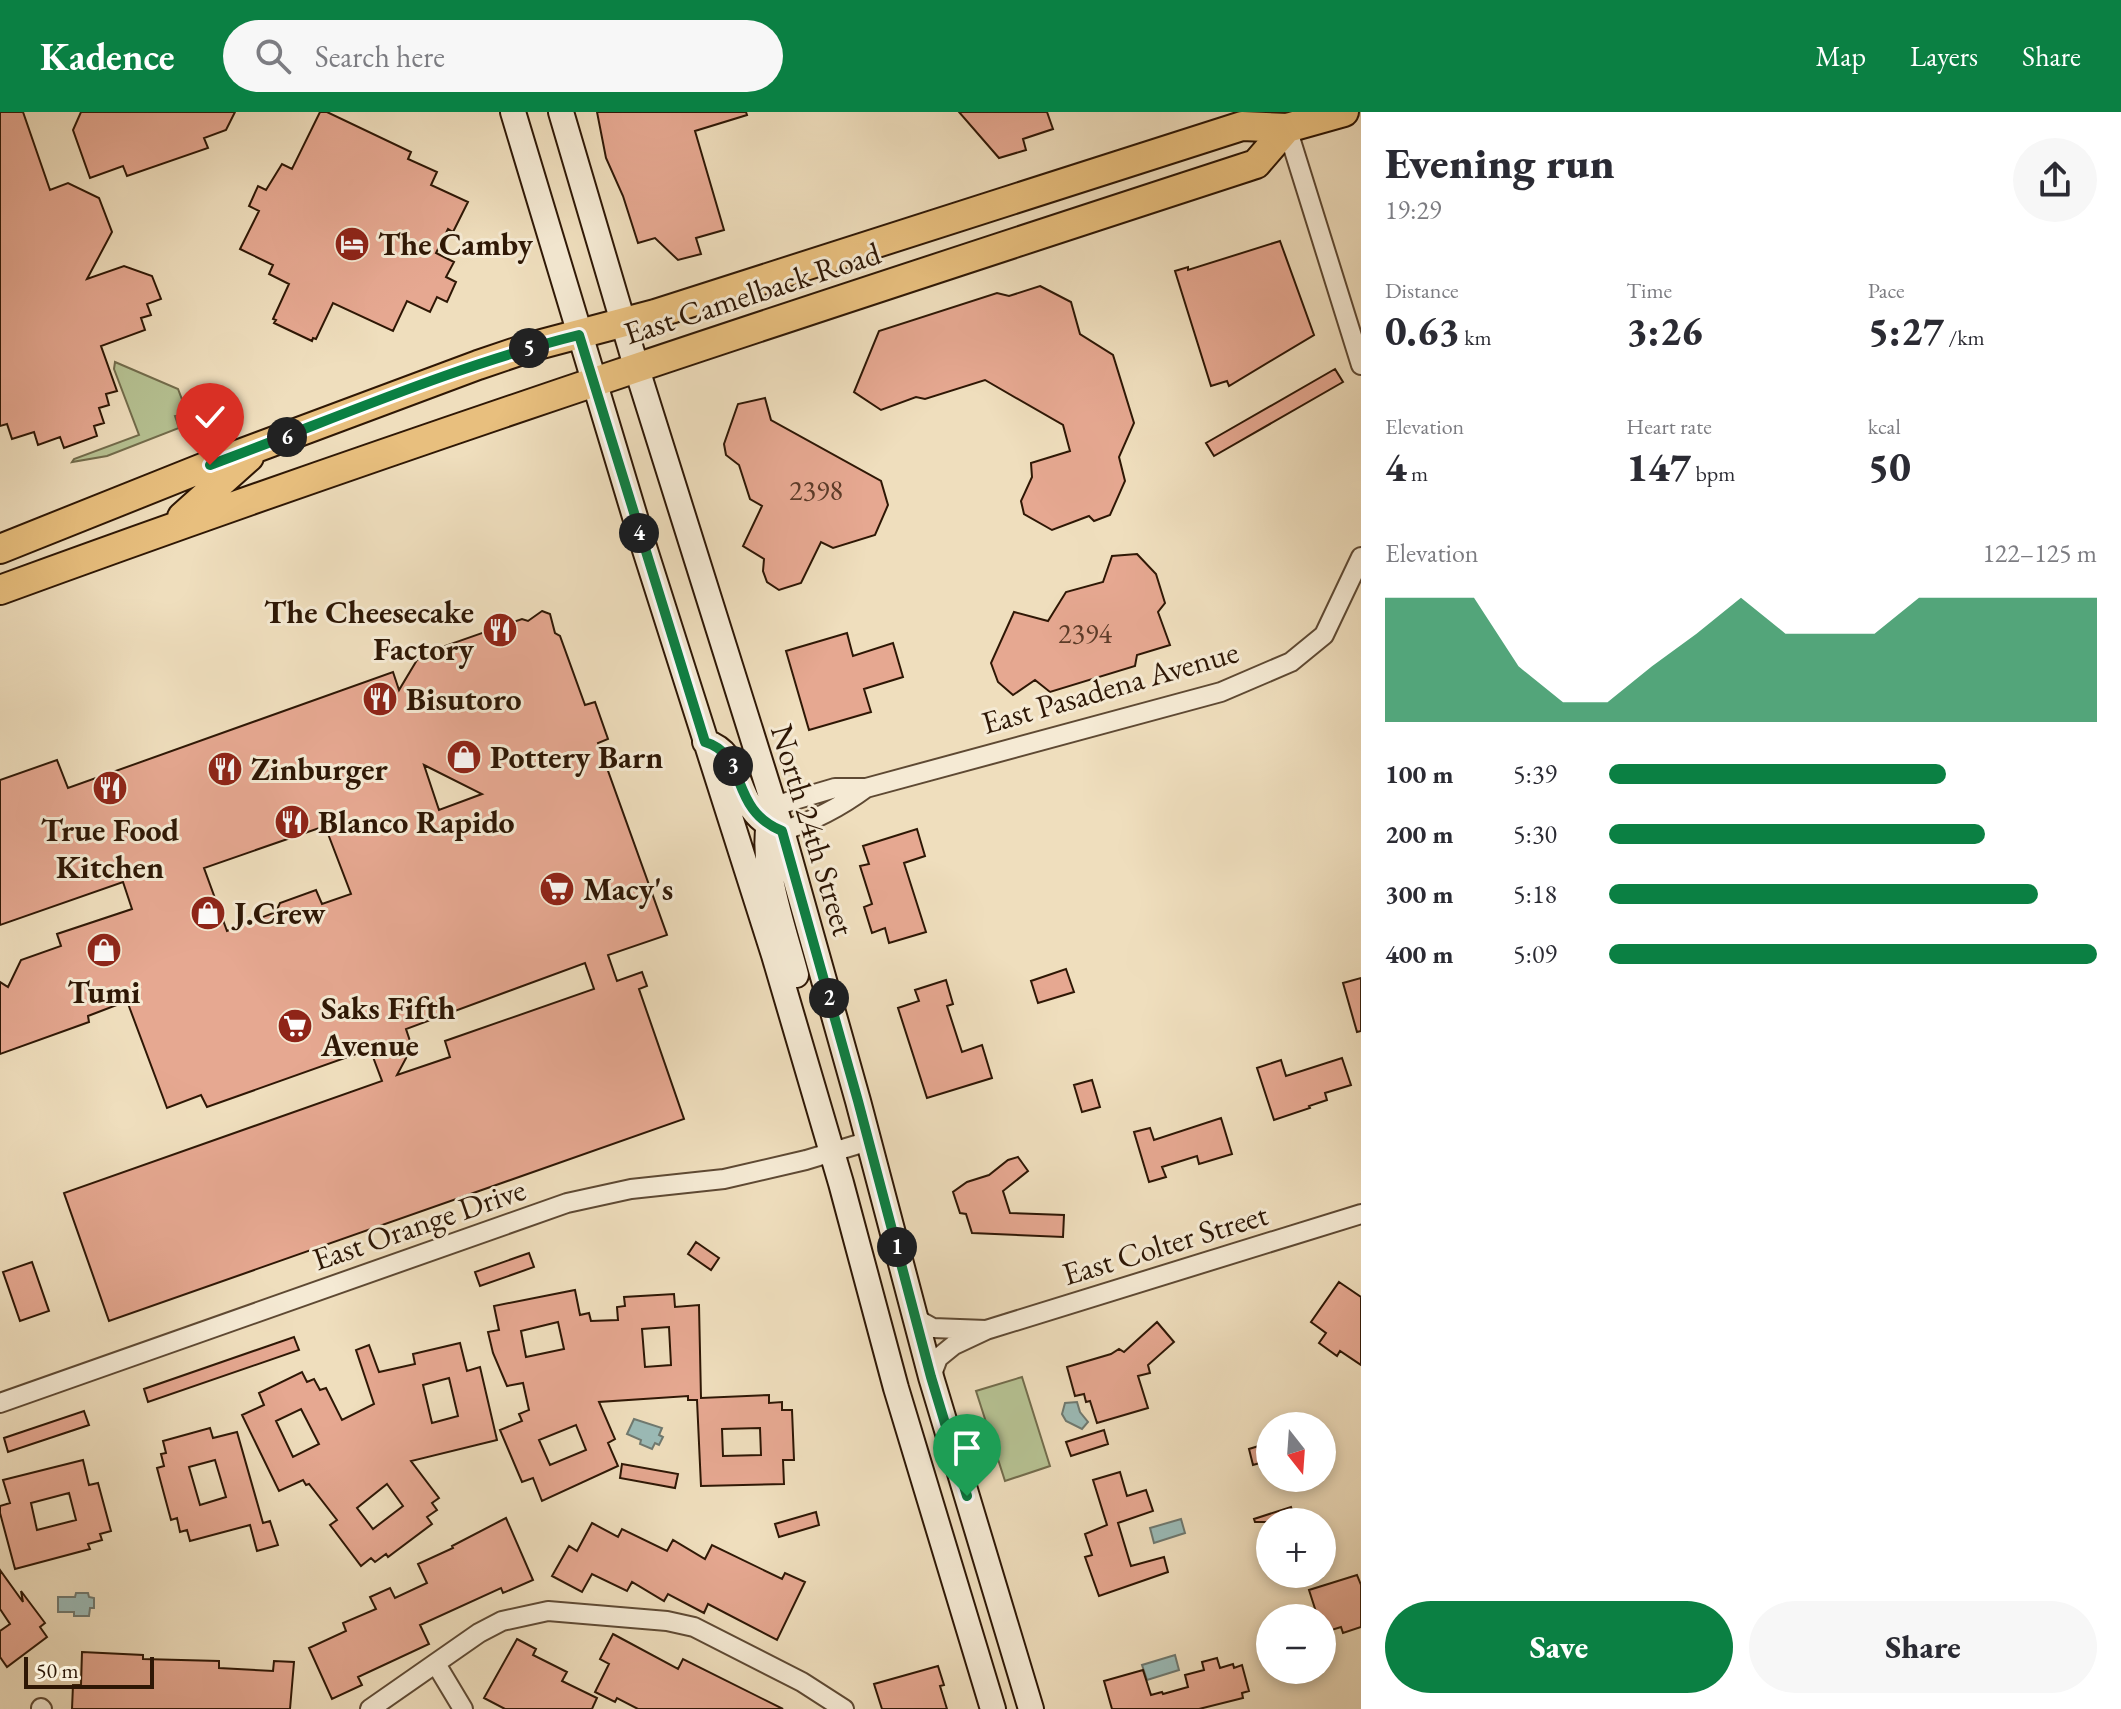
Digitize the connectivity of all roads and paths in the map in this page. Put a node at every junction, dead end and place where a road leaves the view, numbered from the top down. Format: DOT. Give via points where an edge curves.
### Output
graph roads {
  1 [pos="513,112"];
  2 [pos="561,112"];
  3 [pos="1344,112"];
  4 [pos="1287,128"];
  5 [pos="623,324"];
  6 [pos="579,335"];
  7 [pos="1361,365"];
  8 [pos="636,366"];
  9 [pos="593,381"];
  10 [pos="262,446"];
  11 [pos="169,528"];
  12 [pos="0,549"];
  13 [pos="1361,557"];
  14 [pos="1,590"];
  15 [pos="705,742"];
  16 [pos="866,788"];
  17 [pos="774,821"];
  18 [pos="869,1141"];
  19 [pos="832,1153"];
  20 [pos="1361,1214"];
  21 [pos="915,1318"];
  22 [pos="986,1330"];
  23 [pos="931,1377"];
  24 [pos="0,1403"];
  25 [pos="436,1664"];
  26 [pos="465,1708"];
  27 [pos="370,1709"];
  28 [pos="844,1709"];
  29 [pos="993,1709"];
  30 [pos="1031,1709"];
  1 -- 6 [label="main road"];
  2 -- 5 [label="main road, North 24th Street"];
  3 -- 4 [label="main road, East Camelback Road"];
  4 -- 5 [label="main road, East Camelback Road" via="1242,126"];
  4 -- 7 [label="street"];
  4 -- 8 [label="main road, East Camelback Road" via="1256,164"];
  5 -- 6 [label="main road, East Camelback Road"];
  5 -- 8 [label="main road, North 24th Street"];
  6 -- 9 [label="main road"];
  6 -- 10 [label="main road, East Camelback Road" via="478,365"];
  8 -- 9 [label="main road, East Camelback Road"];
  8 -- 17 [label="main road, North 24th Street"];
  9 -- 11 [label="main road, East Camelback Road"];
  9 -- 15 [label="main road"];
  10 -- 11 [label="main road"];
  10 -- 12 [label="main road, East Camelback Road"];
  11 -- 14 [label="main road, East Camelback Road"];
  13 -- 16 [label="street, East Pasadena Avenue" via="1324,635 1291,662 1227,690"];
  15 -- 17 [label="main road" via="729,757 746,802"];
  15 -- 19 [label="main road"];
  16 -- 17 [label="street, East Pasadena Avenue" via="829,813"];
  16 -- 17 [label="street, East Pasadena Avenue" via="835,788"];
  17 -- 18 [label="main road, North 24th Street"];
  17 -- 19 [label="main road" via="766,848 833,1117"];
  18 -- 19 [label="street, East Orange Drive"];
  18 -- 21 [label="main road, North 24th Street"];
  19 -- 24 [label="street, East Orange Drive" via="724,1179 631,1189 567,1203"];
  19 -- 29 [label="main road"];
  20 -- 22 [label="street, East Colter Street"];
  21 -- 22 [label="street, East Colter Street" via="933,1328"];
  21 -- 23 [label="main road, North 24th Street"];
  22 -- 23 [label="street, East Colter Street" via="938,1358"];
  23 -- 30 [label="main road, North 24th Street"];
  25 -- 26 [label="street"];
  25 -- 27 [label="street"];
  25 -- 28 [label="street" via="479,1633 524,1614 563,1611 667,1621 694,1627"];
}
